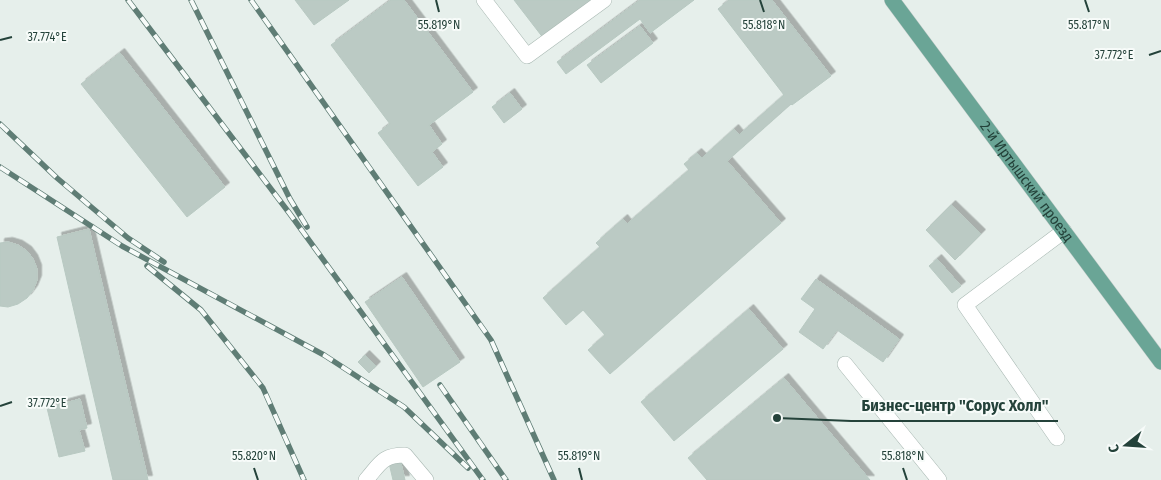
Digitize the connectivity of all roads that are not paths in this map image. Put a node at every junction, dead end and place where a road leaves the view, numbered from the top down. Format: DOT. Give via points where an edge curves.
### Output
graph roads {
  1 [pos="484,0"];
  2 [pos="604,0"];
  3 [pos="892,0"];
  4 [pos="1064,231"];
  5 [pos="1161,362"];
  6 [pos="845,364"];
  7 [pos="1057,438"];
  8 [pos="366,480"];
  9 [pos="426,480"];
  10 [pos="939,480"];
  1 -- 2 [label="lane" via="527,56"];
  3 -- 4 [label="main road, 2-й Иртышский проезд"];
  4 -- 5 [label="main road, 2-й Иртышский проезд"];
  4 -- 7 [label="lane" via="965,305"];
  6 -- 10 [label="lane"];
  8 -- 9 [label="lane" via="385,458 405,455"];
}
